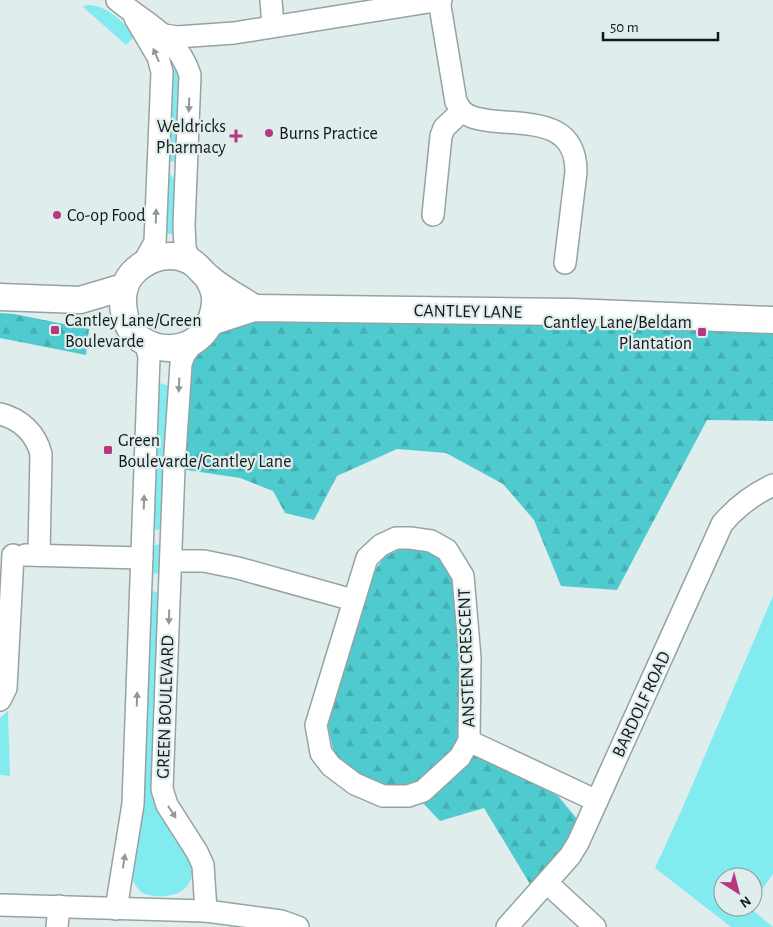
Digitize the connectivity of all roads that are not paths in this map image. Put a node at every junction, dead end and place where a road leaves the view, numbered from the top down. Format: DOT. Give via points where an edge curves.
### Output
graph roads {
  1 [pos="270,0"];
  2 [pos="440,0"];
  3 [pos="124,6"];
  4 [pos="273,26"];
  5 [pos="234,33"];
  6 [pos="164,35"];
  7 [pos="187,65"];
  8 [pos="462,111"];
  9 [pos="158,163"];
  10 [pos="187,165"];
  11 [pos="433,215"];
  12 [pos="144,262"];
  13 [pos="564,263"];
  14 [pos="199,269"];
  15 [pos="124,287"];
  16 [pos="0,298"];
  17 [pos="80,300"];
  18 [pos="254,308"];
  19 [pos="773,320"];
  20 [pos="134,331"];
  21 [pos="203,331"];
  22 [pos="0,414"];
  23 [pos="773,485"];
  24 [pos="143,536"];
  25 [pos="172,536"];
  26 [pos="6,555"];
  27 [pos="39,555"];
  28 [pos="142,558"];
  29 [pos="172,561"];
  30 [pos="141,582"];
  31 [pos="171,582"];
  32 [pos="353,600"];
  33 [pos="0,700"];
  34 [pos="469,741"];
  35 [pos="597,801"];
  36 [pos="547,883"];
  37 [pos="0,905"];
  38 [pos="116,909"];
  39 [pos="206,911"];
  40 [pos="58,917"];
  41 [pos="298,927"];
  42 [pos="507,927"];
  43 [pos="595,927"];
  1 -- 4 [label="street"];
  2 -- 4 [label="street"];
  2 -- 8 [label="street" via="456,102"];
  3 -- 6 [label="street"];
  9 -- 3 [label="street, one-way" via="162,72 158,57"];
  4 -- 5 [label="street"];
  5 -- 6 [label="street"];
  5 -- 7 [label="street" via="206,45"];
  6 -- 7 [label="street"];
  7 -- 10 [label="street, one-way" via="190,76"];
  8 -- 11 [label="street" via="444,128 441,136"];
  8 -- 13 [label="street" via="476,119 549,127 570,146 576,158 576,172"];
  9 -- 10 [label="street"];
  12 -- 9 [label="street, one-way" via="155,242"];
  10 -- 14 [label="street" via="185,248"];
  12 -- 14 [label="main road" via="166,256 182,258"];
  12 -- 15 [label="main road"];
  14 -- 18 [label="main road"];
  14 -- 21 [label="main road" via="214,293 215,307"];
  15 -- 17 [label="main road"];
  15 -- 20 [label="main road" via="122,304"];
  16 -- 17 [label="main road"];
  17 -- 20 [label="main road"];
  18 -- 19 [label="main road, CANTLEY LANE" via="571,312"];
  18 -- 21 [label="main road, CANTLEY LANE"];
  20 -- 21 [label="main road" via="150,345 175,349 189,344"];
  24 -- 20 [label="street, GREEN BOULEVARD, one-way" via="149,357"];
  21 -- 25 [label="street, GREEN BOULEVARD, one-way" via="181,364"];
  22 -- 27 [label="street" via="18,421 38,441 41,454"];
  23 -- 35 [label="street, BARDOLF ROAD" via="744,501 722,524"];
  24 -- 25 [label="street"];
  24 -- 28 [label="street, GREEN BOULEVARD"];
  25 -- 29 [label="street, GREEN BOULEVARD"];
  26 -- 27 [label="street"];
  26 -- 33 [label="street" via="6,688"];
  27 -- 28 [label="street"];
  28 -- 30 [label="street, GREEN BOULEVARD"];
  29 -- 31 [label="street, GREEN BOULEVARD"];
  29 -- 32 [label="street" via="204,561 238,568"];
  30 -- 31 [label="street"];
  38 -- 30 [label="street, GREEN BOULEVARD, one-way" via="133,804"];
  31 -- 39 [label="street, GREEN BOULEVARD, one-way" via="162,789 167,805 204,865"];
  32 -- 34 [label="street, ANSTEN CRESCENT" via="367,558 381,545 396,538 410,538 431,541 447,550 463,576 470,658"];
  32 -- 34 [label="street, ANSTEN CRESCENT" via="316,725 322,753 331,766 355,784 383,796 408,796 423,791 448,769"];
  34 -- 35 [label="street"];
  35 -- 36 [label="street, BARDOLF ROAD" via="578,844"];
  36 -- 42 [label="street, BARDOLF ROAD"];
  36 -- 43 [label="street"];
  37 -- 40 [label="street"];
  38 -- 39 [label="street"];
  38 -- 40 [label="street"];
  39 -- 41 [label="street"];
}
